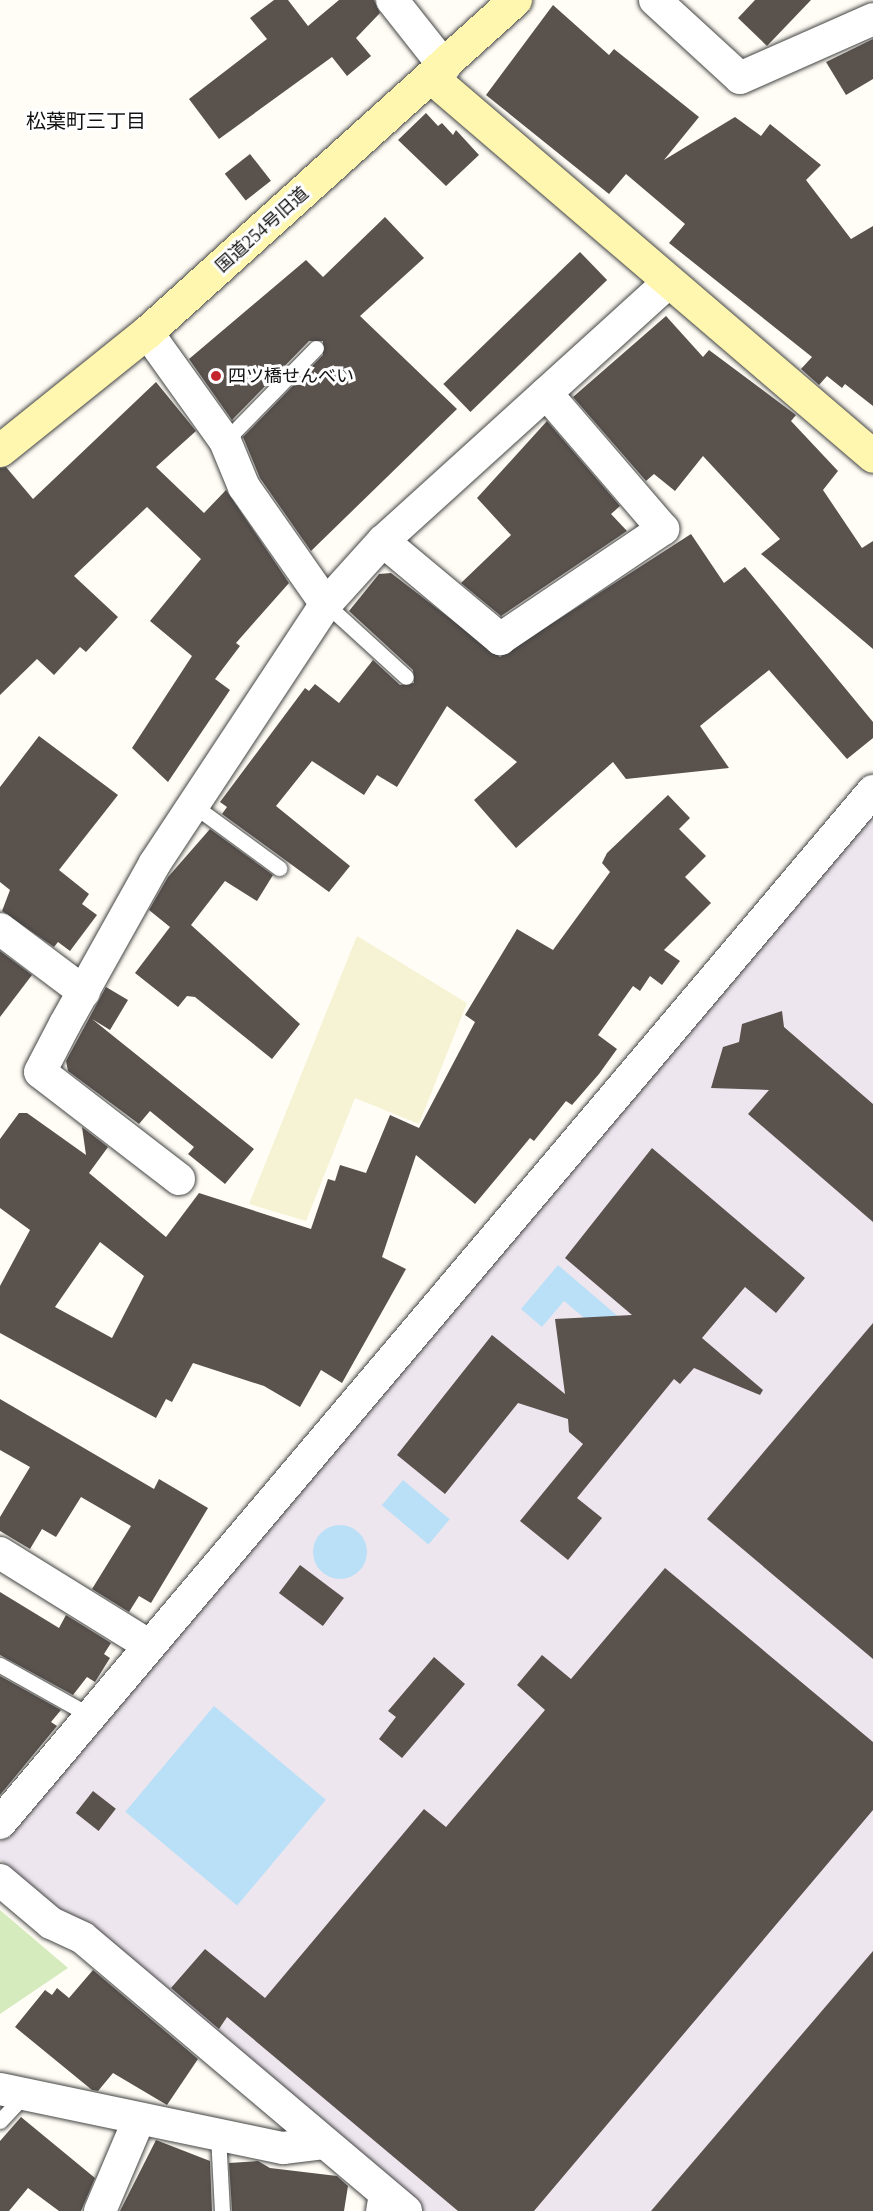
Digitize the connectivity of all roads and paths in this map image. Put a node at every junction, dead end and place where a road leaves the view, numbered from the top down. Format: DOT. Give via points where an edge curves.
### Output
graph roads {
  1 [pos="392,0"];
  2 [pos="515,0"];
  3 [pos="655,0"];
  4 [pos="873,19"];
  5 [pos="438,72"];
  6 [pos="668,283"];
  7 [pos="147,332"];
  8 [pos="316,348"];
  9 [pos="546,393"];
  10 [pos="225,441"];
  11 [pos="0,450"];
  12 [pos="873,456"];
  13 [pos="383,541"];
  14 [pos="326,604"];
  15 [pos="406,677"];
  16 [pos="873,791"];
  17 [pos="193,805"];
  18 [pos="279,868"];
  19 [pos="0,929"];
  20 [pos="84,992"];
  21 [pos="179,1179"];
  22 [pos="0,1553"];
  23 [pos="150,1646"];
  24 [pos="0,1665"];
  25 [pos="90,1716"];
  26 [pos="0,1823"];
  27 [pos="0,1880"];
  28 [pos="12,2092"];
  29 [pos="139,2119"];
  30 [pos="0,2121"];
  31 [pos="218,2135"];
  32 [pos="324,2143"];
  33 [pos="375,2199"];
  34 [pos="100,2211"];
  35 [pos="222,2211"];
  36 [pos="406,2211"];
  1 -- 5 [label="street"];
  2 -- 5 [label="street, 国道254号旧道"];
  3 -- 4 [label="street" via="740,78"];
  5 -- 6 [label="street"];
  5 -- 7 [label="street, 国道254号旧道"];
  6 -- 9 [label="street"];
  6 -- 12 [label="street"];
  7 -- 10 [label="street"];
  7 -- 11 [label="street, 国道254号旧道"];
  8 -- 10 [label="lane"];
  9 -- 13 [label="street"];
  9 -- 13 [label="street" via="663,529 500,639"];
  10 -- 14 [label="street" via="244,487"];
  13 -- 14 [label="street"];
  14 -- 15 [label="lane"];
  14 -- 17 [label="street"];
  16 -- 23 [label="street"];
  17 -- 18 [label="lane"];
  17 -- 20 [label="street"];
  19 -- 20 [label="street"];
  20 -- 21 [label="street" via="40,1072"];
  22 -- 23 [label="street"];
  23 -- 25 [label="street"];
  24 -- 25 [label="lane"];
  25 -- 26 [label="street"];
  27 -- 32 [label="street" via="51,1923 83,1938"];
  28 -- 29 [label="street"];
  28 -- 30 [label="lane"];
  29 -- 31 [label="street"];
  29 -- 34 [label="street"];
  31 -- 32 [label="street" via="283,2148"];
  31 -- 35 [label="lane"];
  32 -- 33 [label="street"];
  33 -- 36 [label="street"];
}
